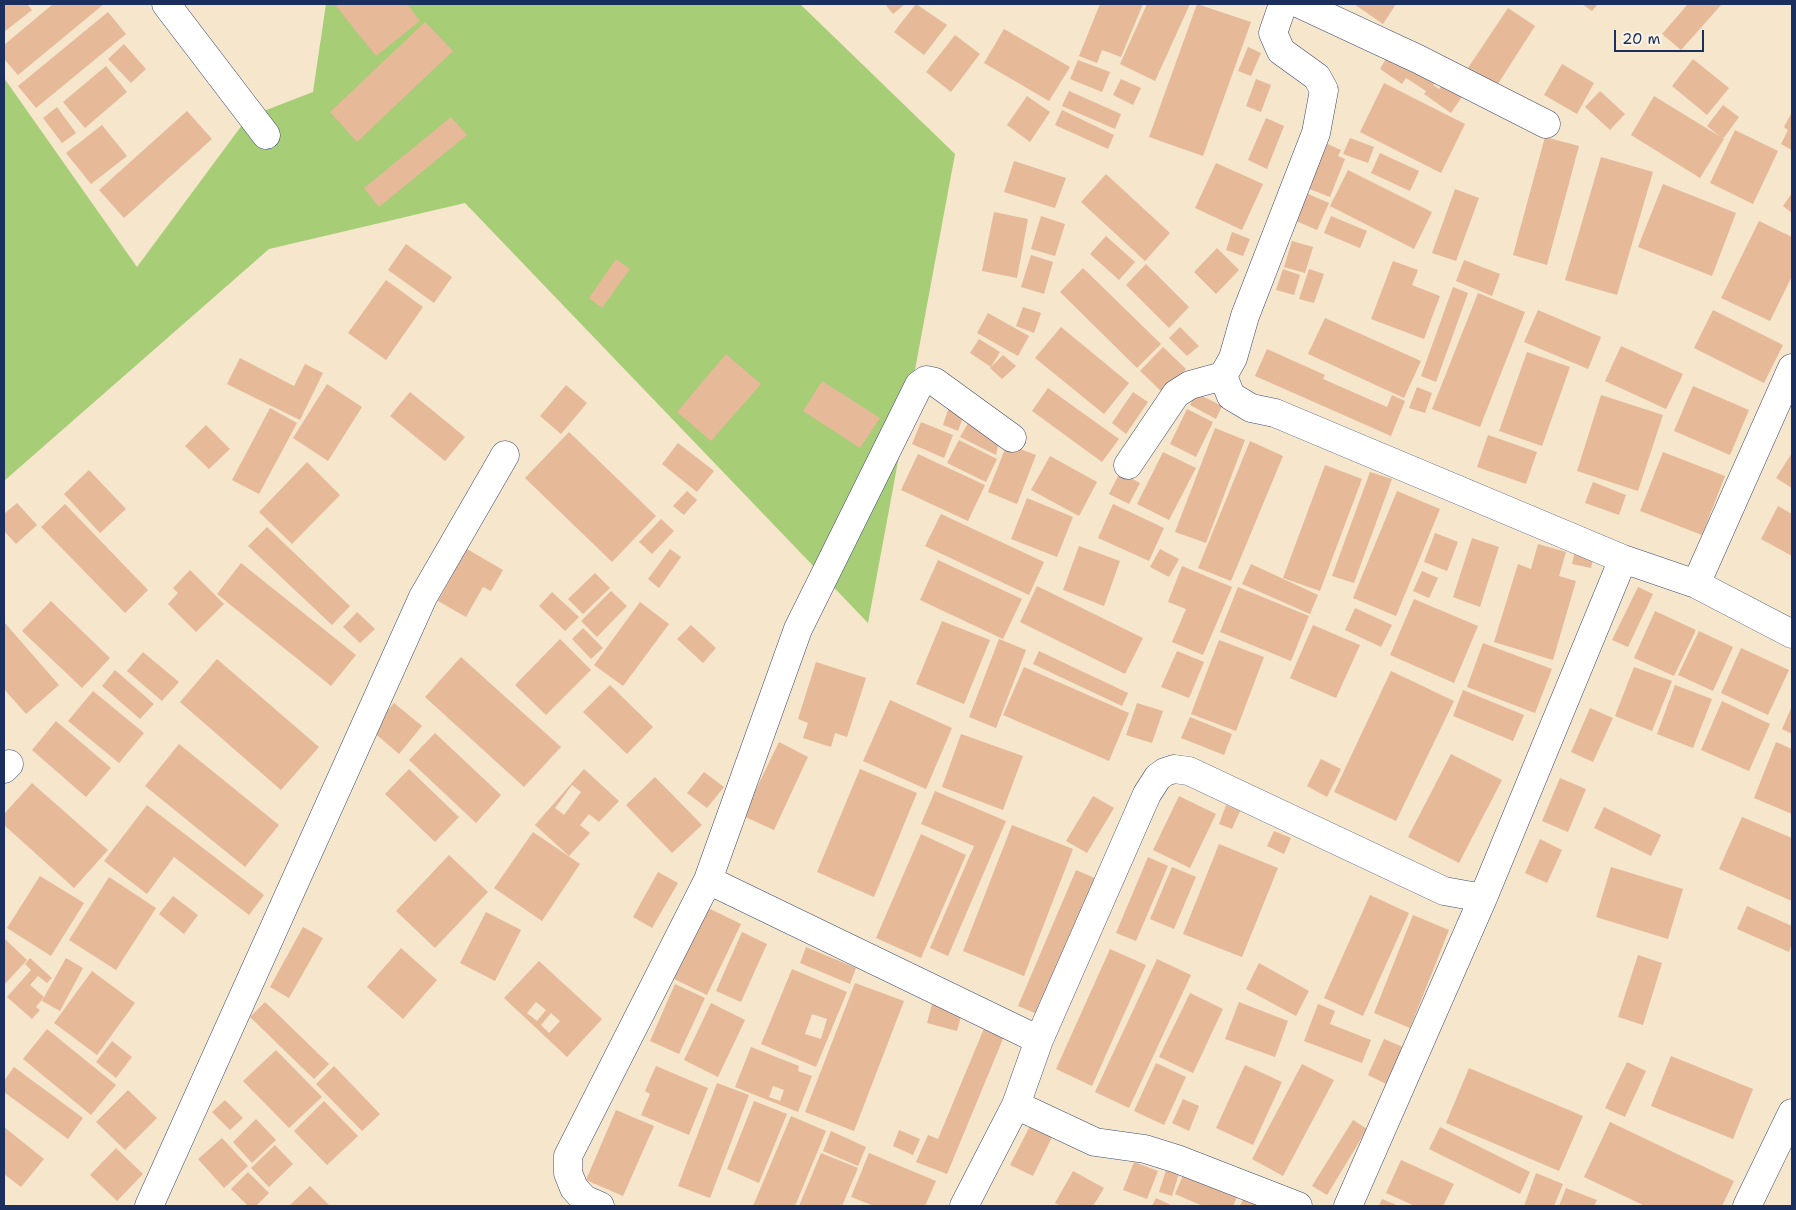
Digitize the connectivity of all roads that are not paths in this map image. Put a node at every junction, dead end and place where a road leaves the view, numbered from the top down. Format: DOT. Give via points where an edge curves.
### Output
graph roads {
  1 [pos="166,4"];
  2 [pos="1283,4"];
  3 [pos="1300,4"];
  4 [pos="1546,124"];
  5 [pos="266,135"];
  6 [pos="1792,368"];
  7 [pos="1223,376"];
  8 [pos="1012,438"];
  9 [pos="505,455"];
  10 [pos="1128,465"];
  11 [pos="1624,559"];
  12 [pos="1696,584"];
  13 [pos="1792,634"];
  14 [pos="708,880"];
  15 [pos="1483,898"];
  16 [pos="1038,1040"];
  17 [pos="1016,1105"];
  18 [pos="1792,1113"];
  19 [pos="148,1206"];
  20 [pos="600,1206"];
  21 [pos="964,1206"];
  22 [pos="1298,1206"];
  23 [pos="1348,1206"];
  24 [pos="1747,1206"];
  1 -- 5 [label="street"];
  2 -- 7 [label="street" via="1273,33 1281,51 1317,77 1324,90 1316,132 1245,316 1233,358"];
  3 -- 4 [label="street"];
  6 -- 12 [label="street"];
  7 -- 10 [label="street" via="1190,385 1176,394"];
  7 -- 11 [label="street" via="1231,396 1250,408 1275,413"];
  8 -- 14 [label="street" via="935,382 926,380 919,385 798,629"];
  9 -- 19 [label="street" via="423,596"];
  11 -- 12 [label="street"];
  11 -- 15 [label="street"];
  12 -- 13 [label="street"];
  14 -- 16 [label="street"];
  14 -- 20 [label="street" via="568,1156 568,1173 574,1188 584,1199"];
  15 -- 16 [label="street" via="1444,891 1189,771 1174,769 1158,777 1146,794"];
  15 -- 23 [label="street"];
  16 -- 17 [label="street"];
  17 -- 21 [label="street"];
  17 -- 22 [label="street" via="1095,1142 1145,1149 1177,1159"];
  18 -- 24 [label="street"];
}
